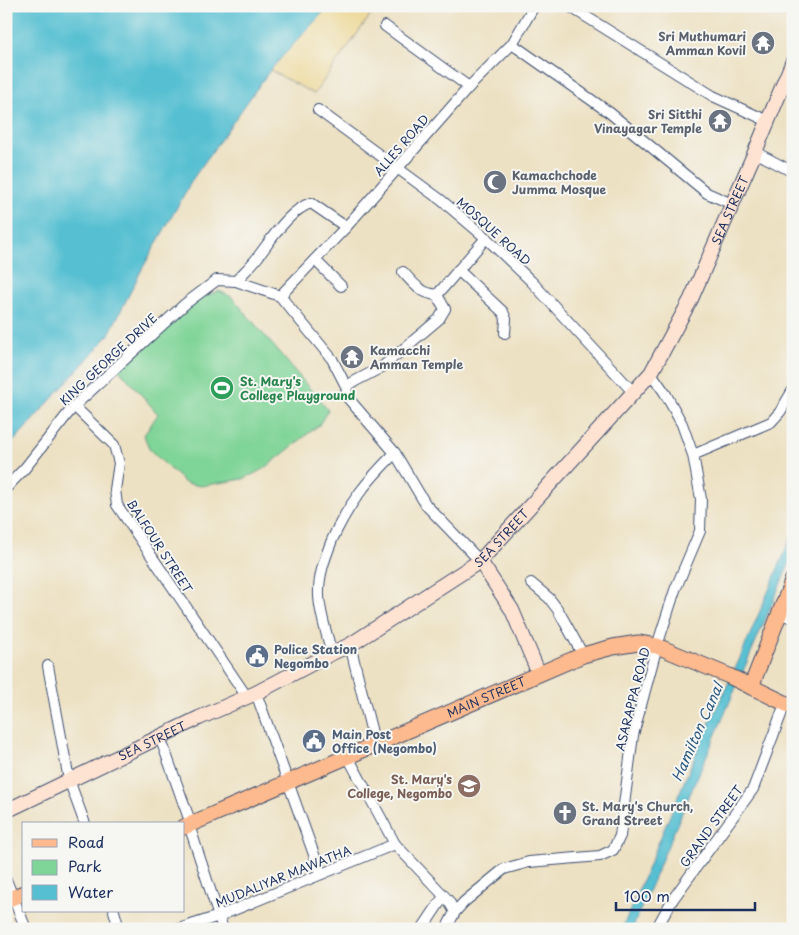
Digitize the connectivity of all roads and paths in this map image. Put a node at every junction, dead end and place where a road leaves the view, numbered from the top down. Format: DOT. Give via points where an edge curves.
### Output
graph roads {
  1 [pos="534,6"];
  2 [pos="568,6"];
  3 [pos="385,26"];
  4 [pos="512,44"];
  5 [pos="793,61"];
  6 [pos="469,87"];
  7 [pos="318,110"];
  8 [pos="768,121"];
  9 [pos="755,152"];
  10 [pos="397,169"];
  11 [pos="793,172"];
  12 [pos="732,204"];
  13 [pos="346,227"];
  14 [pos="486,238"];
  15 [pos="315,260"];
  16 [pos="458,270"];
  17 [pos="403,272"];
  18 [pos="236,281"];
  19 [pos="342,286"];
  20 [pos="437,295"];
  21 [pos="280,296"];
  22 [pos="504,333"];
  23 [pos="651,373"];
  24 [pos="346,386"];
  25 [pos="793,390"];
  26 [pos="633,392"];
  27 [pos="74,406"];
  28 [pos="395,454"];
  29 [pos="693,455"];
  30 [pos="6,488"];
  31 [pos="480,560"];
  32 [pos="793,579"];
  33 [pos="531,583"];
  34 [pos="786,615"];
  35 [pos="350,645"];
  36 [pos="657,646"];
  37 [pos="332,653"];
  38 [pos="583,655"];
  39 [pos="48,666"];
  40 [pos="539,674"];
  41 [pos="751,687"];
  42 [pos="252,695"];
  43 [pos="789,705"];
  44 [pos="160,737"];
  45 [pos="375,745"];
  46 [pos="348,757"];
  47 [pos="69,780"];
  48 [pos="288,782"];
  49 [pos="6,811"];
  50 [pos="84,822"];
  51 [pos="188,825"];
  52 [pos="395,844"];
  53 [pos="321,874"];
  54 [pos="6,880"];
  55 [pos="444,896"];
  56 [pos="14,897"];
  57 [pos="114,912"];
  58 [pos="455,912"];
  59 [pos="219,916"];
  60 [pos="26,929"];
  61 [pos="119,929"];
  62 [pos="179,929"];
  63 [pos="223,929"];
  64 [pos="422,929"];
  65 [pos="446,929"];
  66 [pos="656,929"];
  1 -- 4 [label="street, ALLES ROAD"];
  2 -- 8 [label="street" via="713,96"];
  3 -- 6 [label="street"];
  4 -- 6 [label="street, ALLES ROAD"];
  4 -- 12 [label="street" via="610,113 707,192"];
  5 -- 8 [label="street, SEA STREET"];
  6 -- 10 [label="street, ALLES ROAD"];
  7 -- 10 [label="street, MOSQUE ROAD"];
  8 -- 9 [label="street, SEA STREET"];
  9 -- 11 [label="street"];
  9 -- 12 [label="street, SEA STREET"];
  10 -- 13 [label="street, ALLES ROAD"];
  10 -- 14 [label="street, MOSQUE ROAD"];
  12 -- 23 [label="street, SEA STREET" via="691,299"];
  13 -- 15 [label="street, ALLES ROAD"];
  13 -- 18 [label="street" via="311,203 302,206 274,233"];
  14 -- 16 [label="street"];
  14 -- 26 [label="street, MOSQUE ROAD" via="531,281"];
  15 -- 19 [label="street"];
  15 -- 21 [label="street, ALLES ROAD"];
  16 -- 20 [label="street"];
  16 -- 22 [label="street" via="503,312 506,319"];
  17 -- 20 [label="street" via="419,290"];
  18 -- 21 [label="street"];
  18 -- 27 [label="street, KING GEORGE DRIVE" via="217,280 185,304"];
  20 -- 24 [label="street" via="445,309 439,319 382,367"];
  21 -- 24 [label="street" via="332,359"];
  23 -- 26 [label="street, SEA STREET"];
  23 -- 29 [label="street, ASARAPPA ROAD" via="682,424"];
  24 -- 28 [label="street" via="348,398"];
  25 -- 29 [label="street" via="771,422"];
  26 -- 31 [label="street, SEA STREET"];
  27 -- 30 [label="street, KING GEORGE DRIVE"];
  27 -- 42 [label="street, BALFOUR STREET" via="114,446 119,463 115,490 117,505"];
  28 -- 31 [label="street" via="426,505"];
  28 -- 37 [label="street" via="342,517 323,561 319,597"];
  29 -- 36 [label="street, ASARAPPA ROAD" via="701,499 700,531 675,590"];
  31 -- 35 [label="street, SEA STREET"];
  31 -- 40 [label="street" via="512,610"];
  32 -- 34 [label="main road"];
  33 -- 38 [label="street" via="558,610"];
  34 -- 41 [label="main road"];
  35 -- 37 [label="street, SEA STREET"];
  35 -- 45 [label="street"];
  36 -- 38 [label="main road, MAIN STREET" via="638,643"];
  36 -- 41 [label="main road, MAIN STREET"];
  36 -- 58 [label="street, ASARAPPA ROAD" via="633,735 620,836 613,850 600,856 529,862 504,869"];
  37 -- 42 [label="street, SEA STREET"];
  38 -- 40 [label="main road, MAIN STREET"];
  39 -- 47 [label="street"];
  40 -- 45 [label="main road, MAIN STREET"];
  41 -- 43 [label="main road, MAIN STREET"];
  42 -- 44 [label="street, SEA STREET"];
  42 -- 48 [label="street, BALFOUR STREET"];
  43 -- 66 [label="street, GRAND STREET" via="753,789 673,898"];
  44 -- 47 [label="street, SEA STREET"];
  44 -- 51 [label="street"];
  45 -- 46 [label="main road, MAIN STREET"];
  46 -- 48 [label="main road, MAIN STREET"];
  46 -- 52 [label="street"];
  47 -- 49 [label="street, SEA STREET"];
  47 -- 50 [label="street"];
  48 -- 51 [label="main road, MAIN STREET"];
  48 -- 53 [label="street, BALFOUR STREET"];
  51 -- 59 [label="street"];
  52 -- 53 [label="street, MUDALIYAR MAWATHA"];
  52 -- 55 [label="street"];
  53 -- 59 [label="street, MUDALIYAR MAWATHA"];
  54 -- 56 [label="street"];
  55 -- 58 [label="street"];
  55 -- 64 [label="street"];
  56 -- 60 [label="street"];
  57 -- 61 [label="street"];
  58 -- 65 [label="street, ASARAPPA ROAD"];
  59 -- 62 [label="street, MUDALIYAR MAWATHA"];
  59 -- 63 [label="street"];
}
